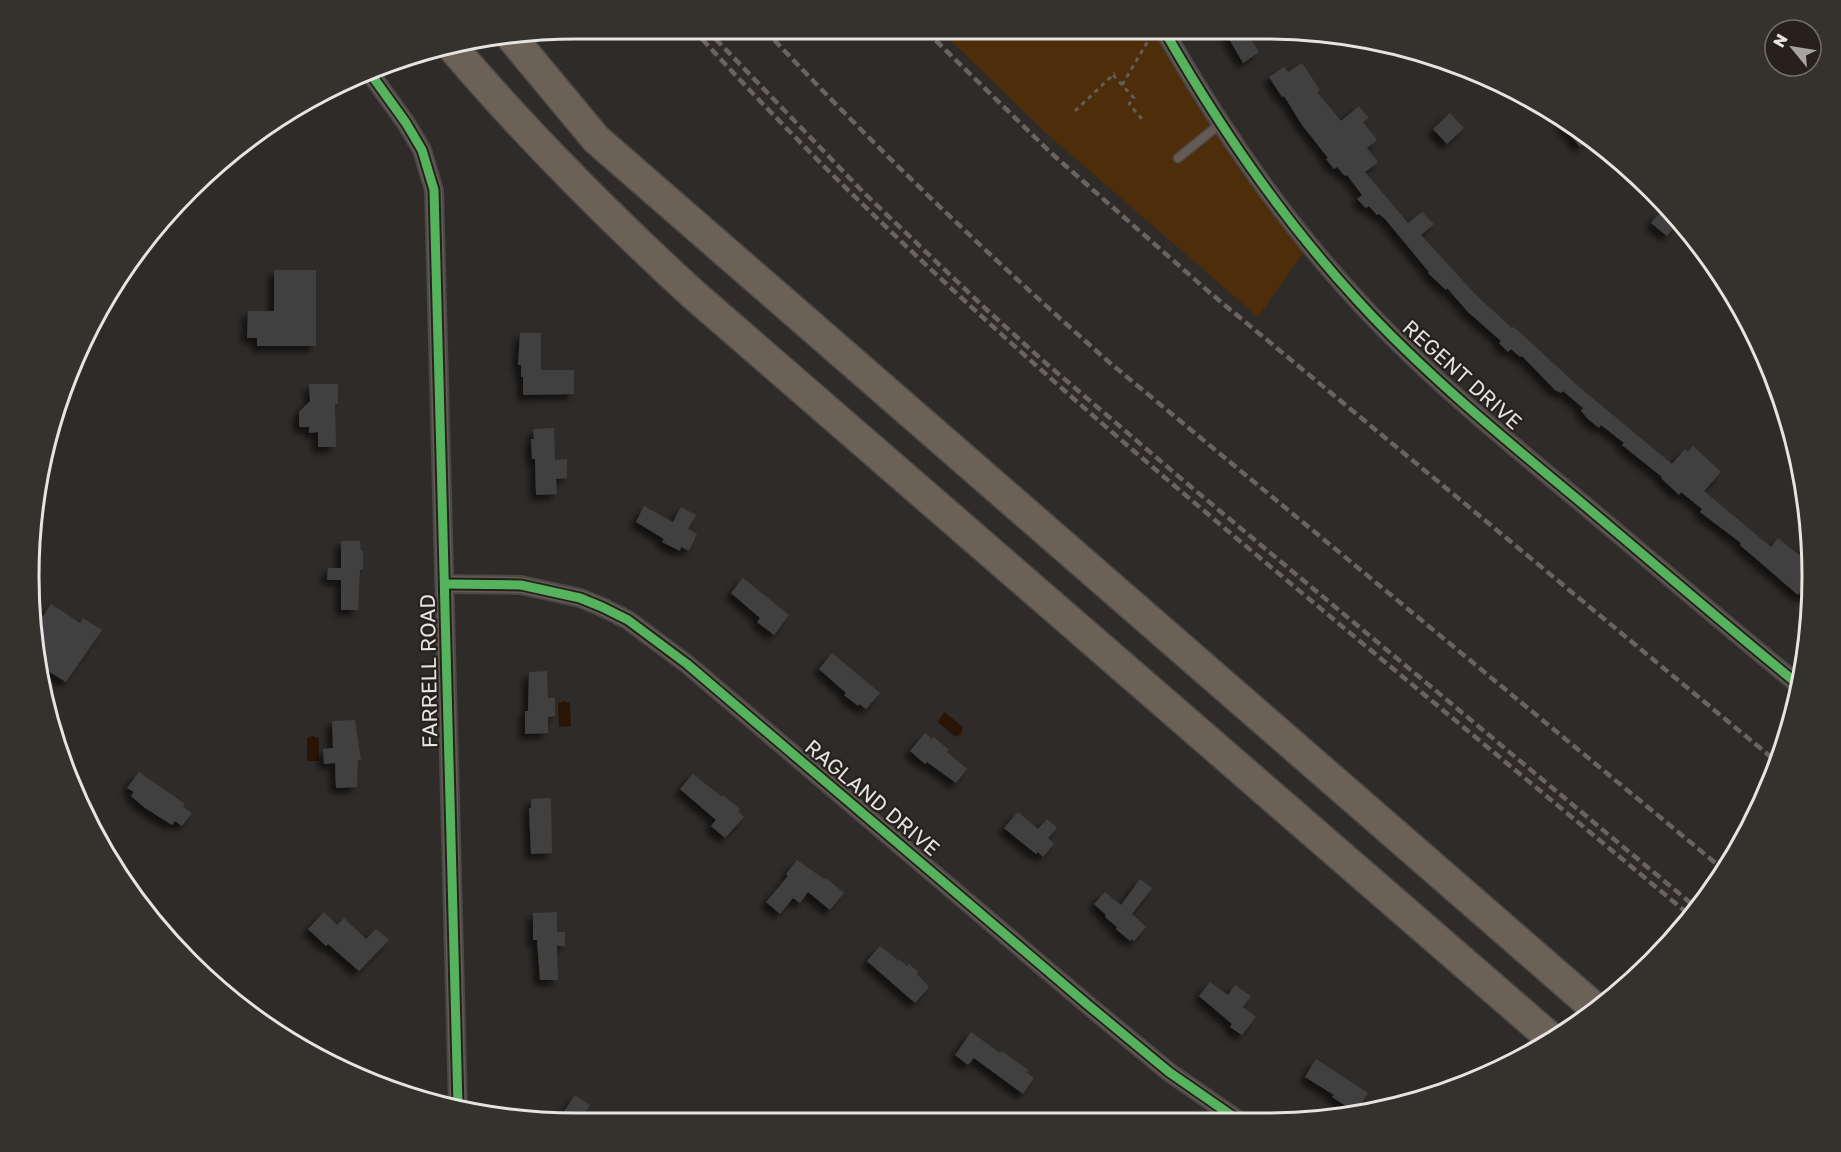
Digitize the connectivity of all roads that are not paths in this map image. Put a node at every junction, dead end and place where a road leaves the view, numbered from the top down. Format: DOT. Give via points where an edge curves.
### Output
graph roads {
  1 [pos="1169,39"];
  2 [pos="516,43"];
  3 [pos="457,52"];
  4 [pos="374,78"];
  5 [pos="1221,124"];
  6 [pos="1178,158"];
  7 [pos="446,584"];
  8 [pos="1792,679"];
  9 [pos="1590,1004"];
  10 [pos="1545,1034"];
  11 [pos="458,1100"];
  12 [pos="1228,1113"];
  1 -- 5 [label="street, REGENT DRIVE"];
  2 -- 9 [label="highway" via="596,139"];
  3 -- 10 [label="highway" via="573,181 670,273"];
  4 -- 7 [label="street, FARRELL ROAD" via="422,150 434,190"];
  5 -- 6 [label="lane"];
  5 -- 8 [label="street, REGENT DRIVE" via="1300,234 1358,302 1408,351 1522,453"];
  7 -- 11 [label="street, FARRELL ROAD"];
  7 -- 12 [label="street, RAGLAND DRIVE" via="505,584 560,592 602,607 642,628 1088,1005 1169,1072"];
}
